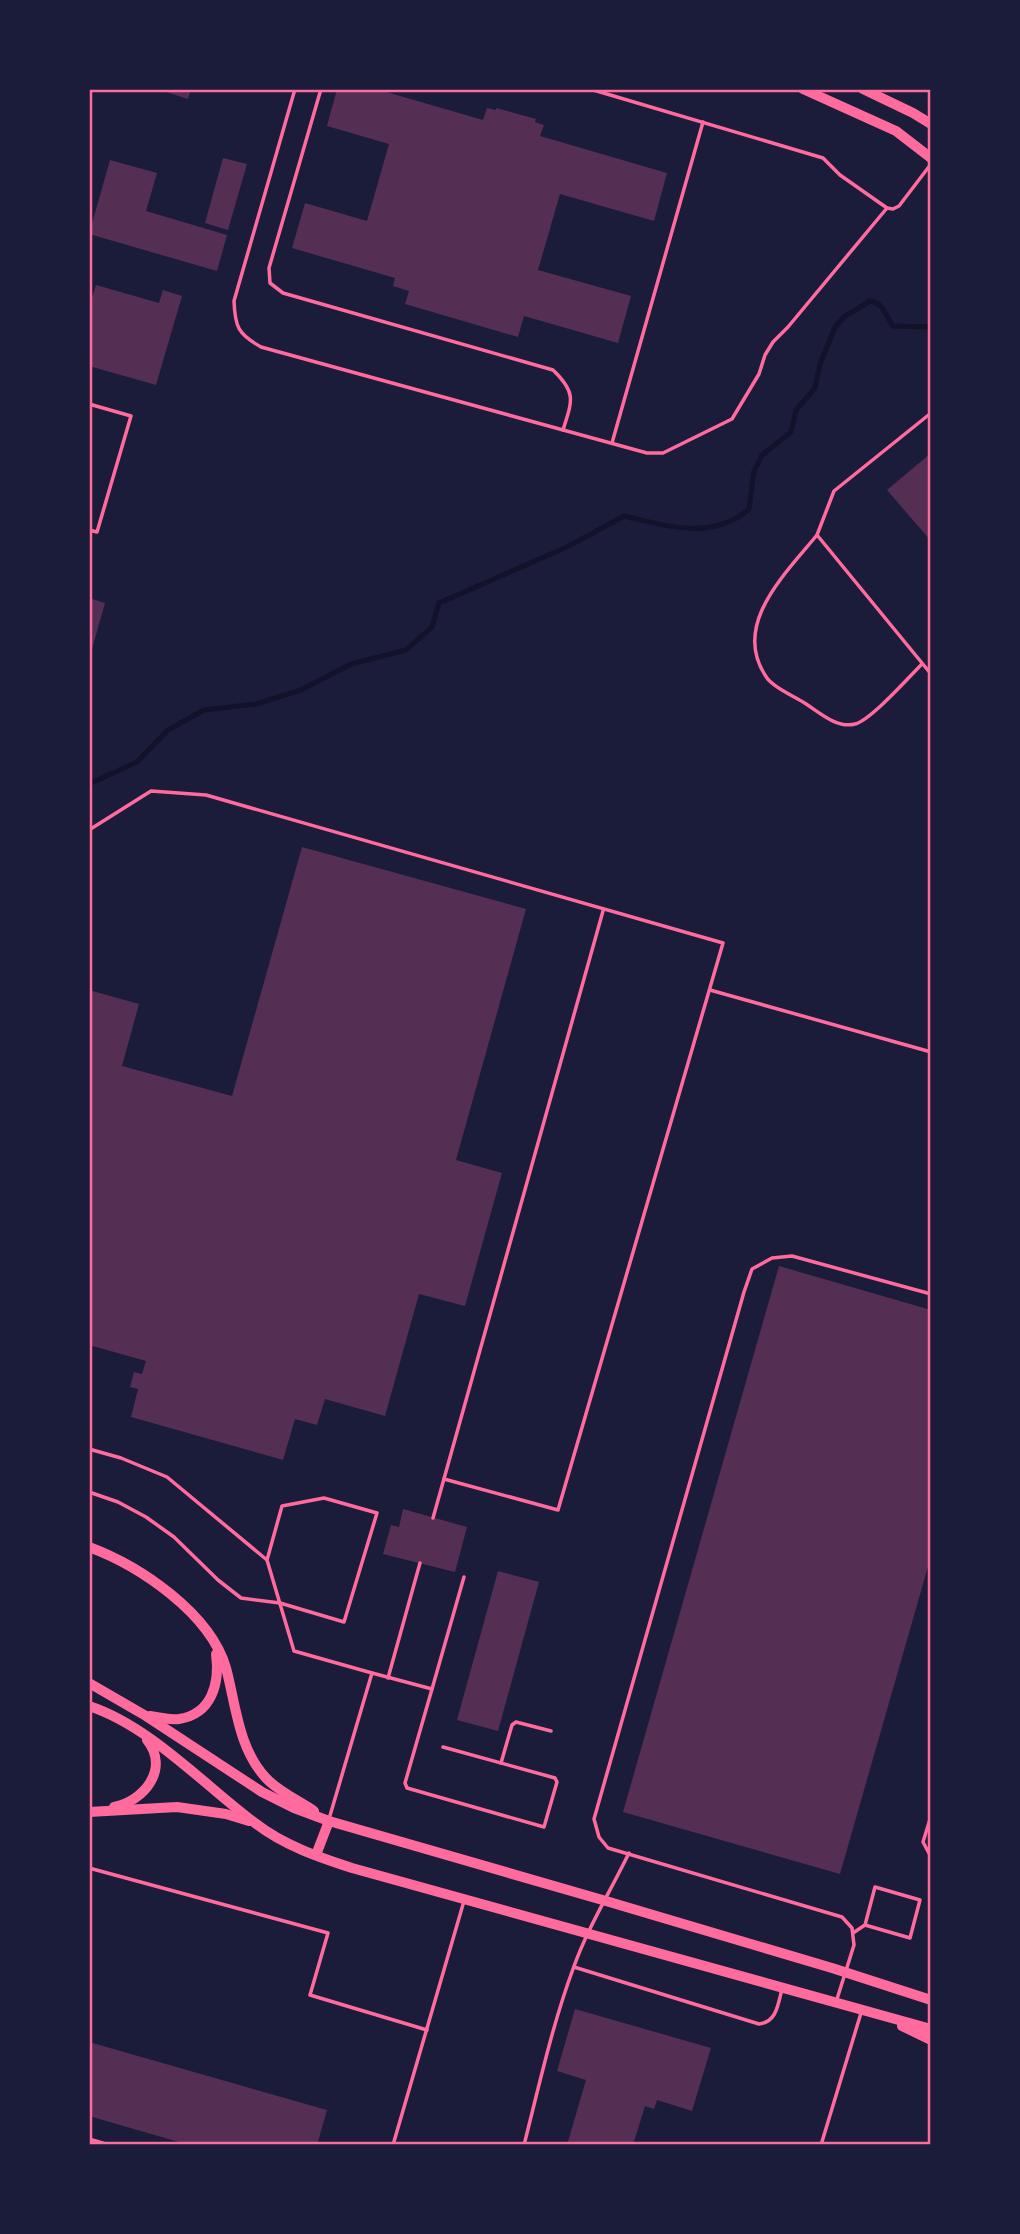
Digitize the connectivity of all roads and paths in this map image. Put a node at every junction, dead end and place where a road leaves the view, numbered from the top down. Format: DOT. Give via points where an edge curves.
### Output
graph roads {
  1 [pos="295,89"];
  2 [pos="321,89"];
  3 [pos="590,89"];
  4 [pos="803,89"];
  5 [pos="863,89"];
  6 [pos="704,122"];
  7 [pos="931,124"];
  8 [pos="931,158"];
  9 [pos="931,164"];
  10 [pos="887,208"];
  11 [pos="89,404"];
  12 [pos="931,413"];
  13 [pos="563,430"];
  14 [pos="612,444"];
  15 [pos="89,530"];
  16 [pos="817,535"];
  17 [pos="922,664"];
  18 [pos="931,674"];
  19 [pos="89,830"];
  20 [pos="603,911"];
  21 [pos="710,990"];
  22 [pos="931,1052"];
  23 [pos="931,1294"];
  24 [pos="89,1449"];
  25 [pos="444,1479"];
  26 [pos="89,1492"];
  27 [pos="433,1518"];
  28 [pos="89,1547"];
  29 [pos="267,1560"];
  30 [pos="421,1563"];
  31 [pos="464,1577"];
  32 [pos="280,1603"];
  33 [pos="214,1645"];
  34 [pos="372,1674"];
  35 [pos="388,1678"];
  36 [pos="89,1683"];
  37 [pos="432,1689"];
  38 [pos="89,1706"];
  39 [pos="146,1716"];
  40 [pos="129,1724"];
  41 [pos="551,1731"];
  42 [pos="443,1746"];
  43 [pos="501,1763"];
  44 [pos="90,1812"];
  45 [pos="931,1816"];
  46 [pos="328,1821"];
  47 [pos="255,1823"];
  48 [pos="629,1853"];
  49 [pos="316,1855"];
  50 [pos="931,1857"];
  51 [pos="89,1868"];
  52 [pos="464,1899"];
  53 [pos="606,1900"];
  54 [pos="864,1925"];
  55 [pos="853,1933"];
  56 [pos="588,1934"];
  57 [pos="573,1967"];
  58 [pos="845,1972"];
  59 [pos="782,1988"];
  60 [pos="931,2000"];
  61 [pos="836,2003"];
  62 [pos="862,2010"];
  63 [pos="874,2013"];
  64 [pos="931,2029"];
  65 [pos="427,2030"];
  66 [pos="931,2040"];
  67 [pos="89,2139"];
  68 [pos="109,2145"];
  69 [pos="393,2145"];
  70 [pos="524,2145"];
  71 [pos="821,2145"];
  1 -- 13 [label="lane" via="234,301 235,323 245,338 261,347"];
  2 -- 13 [label="lane" via="269,268 270,283 283,293 553,370 568,384 571,403"];
  3 -- 6 [label="lane"];
  4 -- 8 [label="street" via="896,131"];
  5 -- 7 [label="street"];
  6 -- 10 [label="lane" via="823,158"];
  6 -- 14 [label="lane"];
  9 -- 10 [label="lane" via="898,206"];
  10 -- 14 [label="lane" via="773,342 732,419 663,453"];
  11 -- 15 [label="lane" via="131,416 97,532"];
  12 -- 16 [label="lane" via="834,491"];
  13 -- 14 [label="lane"];
  16 -- 17 [label="lane"];
  16 -- 17 [label="lane" via="771,591 757,619 754,651 768,680 831,720 858,724"];
  17 -- 18 [label="lane"];
  19 -- 20 [label="lane" via="152,791 206,795"];
  20 -- 21 [label="lane" via="723,943"];
  20 -- 25 [label="lane"];
  21 -- 22 [label="lane"];
  21 -- 25 [label="lane" via="558,1510"];
  23 -- 48 [label="lane" via="793,1256 772,1258 752,1269 594,1819 608,1848"];
  24 -- 29 [label="lane" via="167,1477"];
  25 -- 27 [label="lane"];
  26 -- 32 [label="lane" via="118,1502 165,1531 241,1598"];
  28 -- 33 [label="main road" via="130,1566 167,1591 198,1621"];
  29 -- 32 [label="lane"];
  29 -- 32 [label="lane" via="282,1506 324,1498 377,1513 344,1622"];
  30 -- 35 [label="lane"];
  31 -- 37 [label="lane"];
  32 -- 34 [label="lane" via="294,1651"];
  33 -- 39 [label="main road" via="218,1672 207,1705 189,1717"];
  33 -- 46 [label="main road" via="223,1659 237,1721 253,1760 279,1789"];
  34 -- 35 [label="lane"];
  34 -- 46 [label="lane"];
  35 -- 37 [label="lane"];
  36 -- 39 [label="main road"];
  37 -- 43 [label="lane" via="407,1788 544,1826 555,1778"];
  38 -- 40 [label="main road"];
  39 -- 46 [label="main road" via="262,1792"];
  40 -- 44 [label="main road" via="153,1748 156,1769 152,1781 134,1800"];
  40 -- 47 [label="main road"];
  41 -- 43 [label="lane" via="512,1724"];
  42 -- 43 [label="lane"];
  44 -- 47 [label="main road" via="177,1807"];
  45 -- 50 [label="lane" via="923,1842"];
  46 -- 49 [label="main road"];
  46 -- 53 [label="main road"];
  47 -- 49 [label="main road"];
  48 -- 53 [label="lane"];
  48 -- 55 [label="lane" via="842,1917"];
  49 -- 52 [label="main road"];
  51 -- 65 [label="lane" via="328,1933 310,1995"];
  52 -- 56 [label="main road"];
  52 -- 65 [label="lane"];
  53 -- 56 [label="lane"];
  53 -- 58 [label="main road"];
  54 -- 54 [label="lane" via="910,1937 920,1900 875,1888"];
  54 -- 55 [label="lane"];
  55 -- 58 [label="lane"];
  56 -- 57 [label="lane"];
  56 -- 59 [label="main road"];
  57 -- 59 [label="lane" via="759,2024 772,2018"];
  57 -- 70 [label="lane"];
  58 -- 60 [label="main road"];
  58 -- 61 [label="lane"];
  59 -- 61 [label="main road"];
  61 -- 62 [label="main road"];
  62 -- 63 [label="main road"];
  62 -- 71 [label="lane"];
  63 -- 64 [label="main road"];
  63 -- 66 [label="main road"];
  65 -- 69 [label="lane"];
  67 -- 68 [label="lane"];
}
